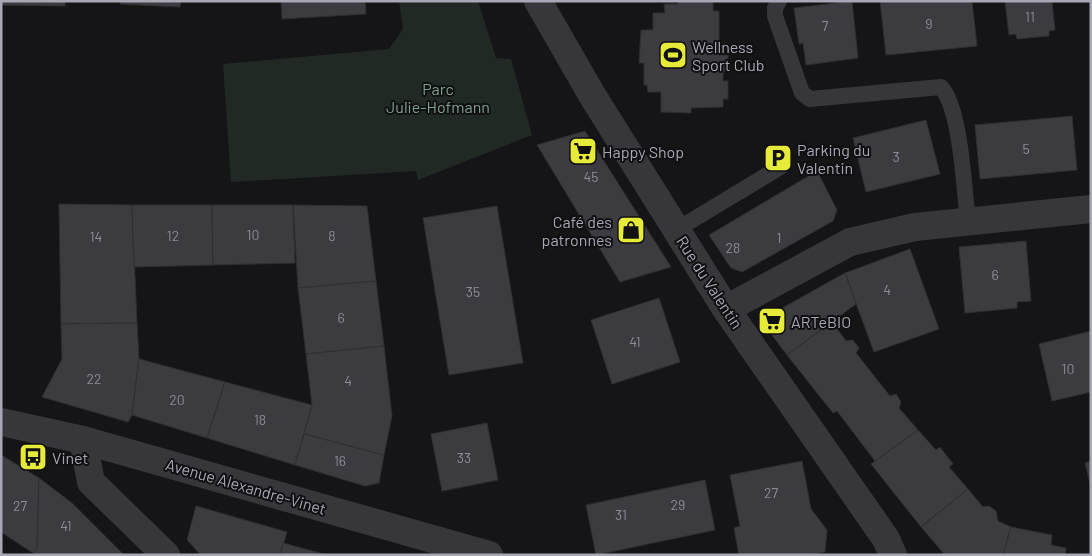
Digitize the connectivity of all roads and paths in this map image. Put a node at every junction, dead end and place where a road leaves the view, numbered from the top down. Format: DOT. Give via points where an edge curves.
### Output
graph roads {
  1 [pos="538,1"];
  2 [pos="779,1"];
  3 [pos="778,158"];
  4 [pos="1083,210"];
  5 [pos="968,222"];
  6 [pos="676,230"];
  7 [pos="726,309"];
  8 [pos="1,422"];
  9 [pos="83,440"];
  10 [pos="166,555"];
  11 [pos="489,555"];
  12 [pos="893,555"];
  1 -- 6 [label="street, Rue du Valentin"];
  2 -- 5 [label="lane" via="775,16 802,93 810,100 941,87 955,120"];
  3 -- 6 [label="lane" via="782,166"];
  4 -- 5 [label="street"];
  5 -- 7 [label="street" via="915,227 850,242"];
  6 -- 7 [label="street, Rue du Valentin"];
  7 -- 12 [label="street, Rue du Valentin" via="874,522"];
  8 -- 9 [label="street, Avenue Alexandre-Vinet"];
  9 -- 10 [label="street" via="91,482"];
  9 -- 11 [label="street, Avenue Alexandre-Vinet"];
}
